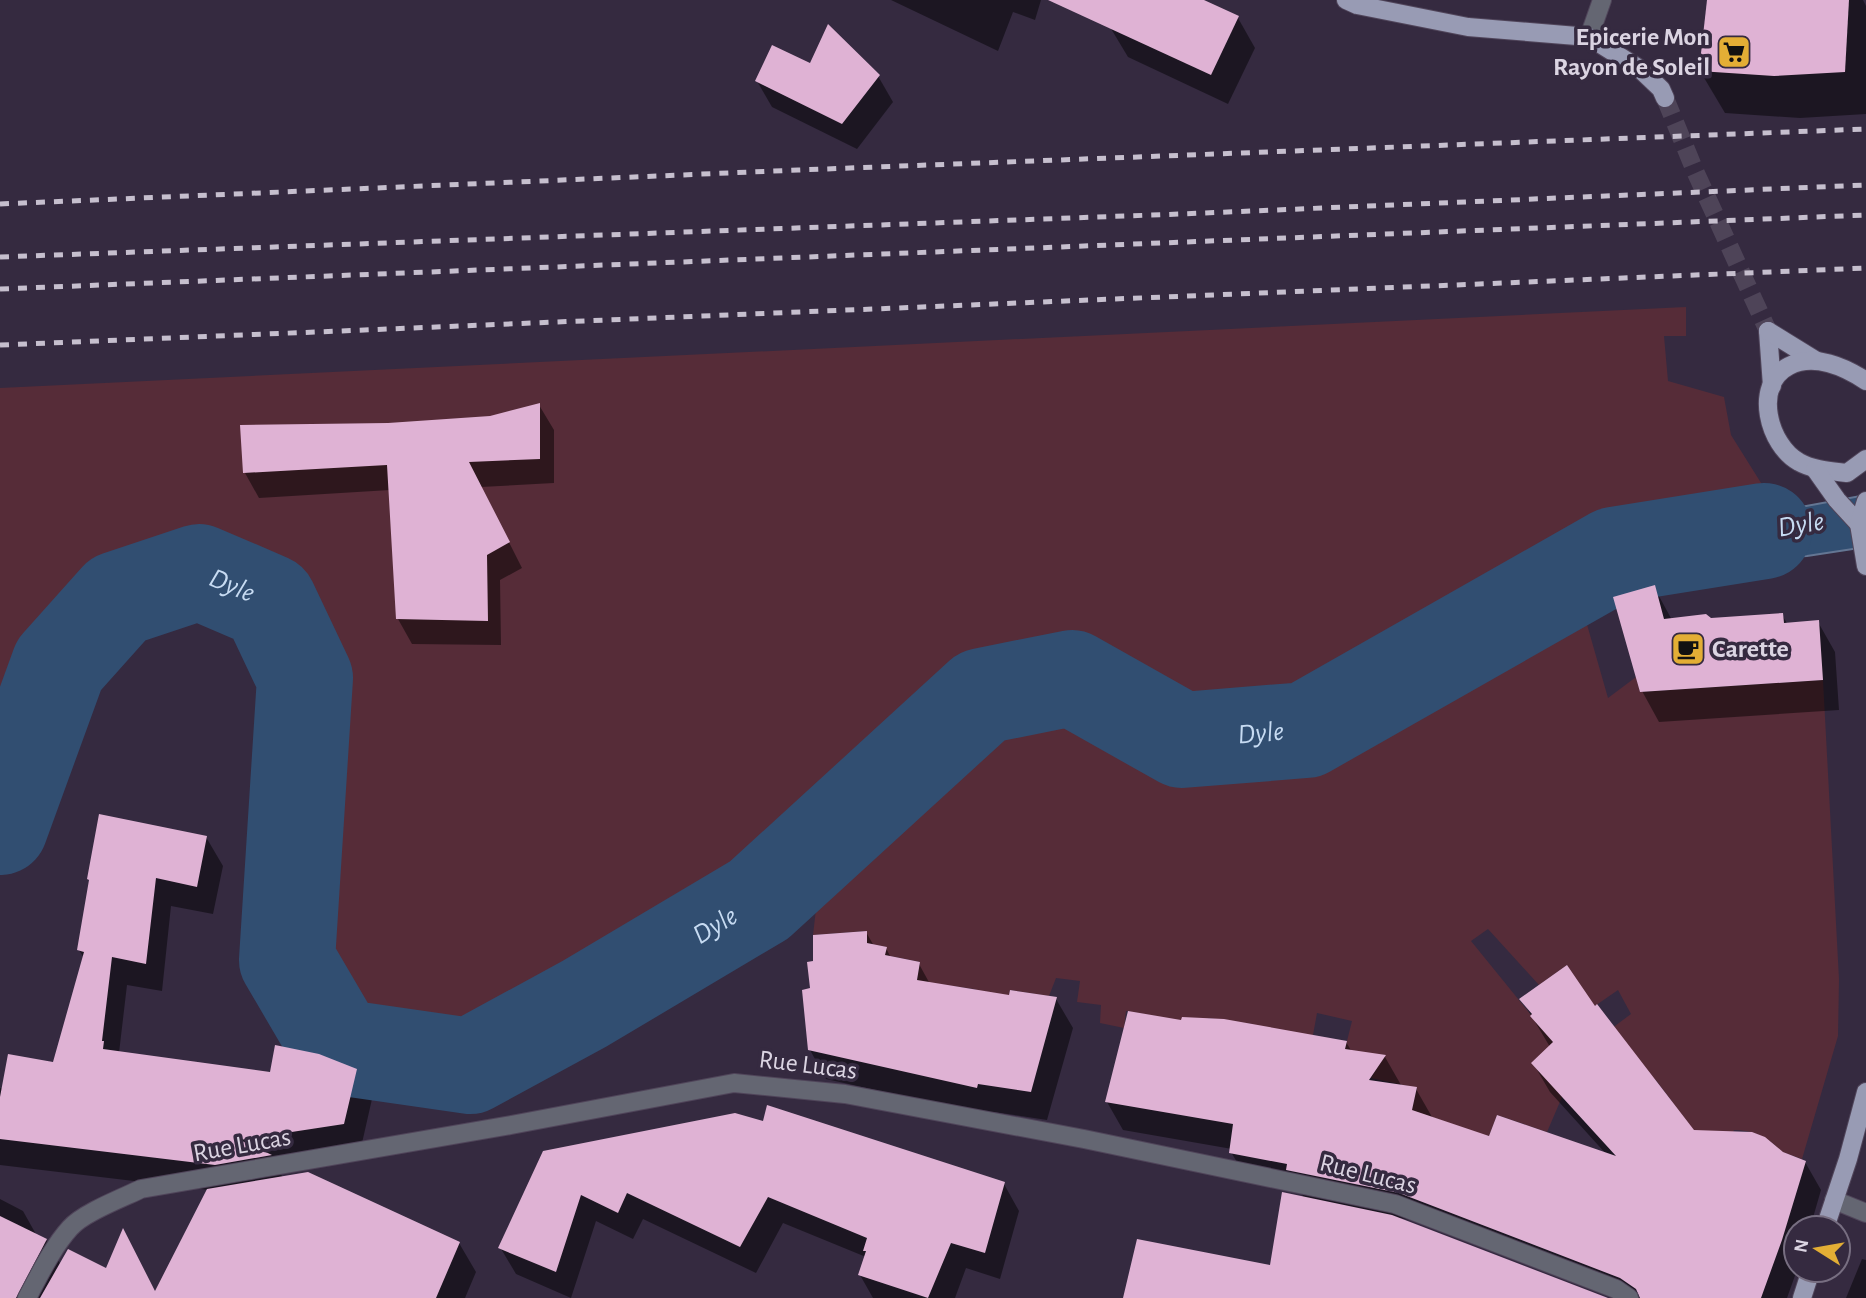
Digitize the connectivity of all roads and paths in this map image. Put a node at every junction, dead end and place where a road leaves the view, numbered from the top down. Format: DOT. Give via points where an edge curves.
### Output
graph roads {
  1 [pos="1346,0"];
  2 [pos="1602,0"];
  3 [pos="1589,37"];
  4 [pos="1665,99"];
  5 [pos="1815,360"];
  6 [pos="1866,381"];
  7 [pos="1772,387"];
  8 [pos="1866,459"];
  9 [pos="1815,469"];
  10 [pos="1866,501"];
  11 [pos="1859,524"];
  12 [pos="1865,556"];
  13 [pos="1866,566"];
  14 [pos="1866,1092"];
  15 [pos="1834,1200"];
  16 [pos="1866,1213"];
  17 [pos="1830,1214"];
  18 [pos="1622,1294"];
  19 [pos="27,1298"];
  1 -- 3 [label="main road" via="1468,26"];
  2 -- 3 [label="street"];
  3 -- 4 [label="main road" via="1640,69"];
  5 -- 6 [label="main road"];
  5 -- 7 [label="main road" via="1789,366"];
  5 -- 7 [label="main road" via="1768,331"];
  7 -- 9 [label="main road" via="1768,408 1773,433 1787,454"];
  8 -- 9 [label="main road" via="1847,473"];
  9 -- 11 [label="main road"];
  10 -- 11 [label="main road"];
  11 -- 12 [label="main road"];
  12 -- 13 [label="main road"];
  14 -- 15 [label="main road"];
  15 -- 16 [label="street"];
  15 -- 17 [label="main road"];
  18 -- 19 [label="street, Rue Lucas" via="1395,1204 845,1094 734,1083 141,1189 71,1227"];
}
